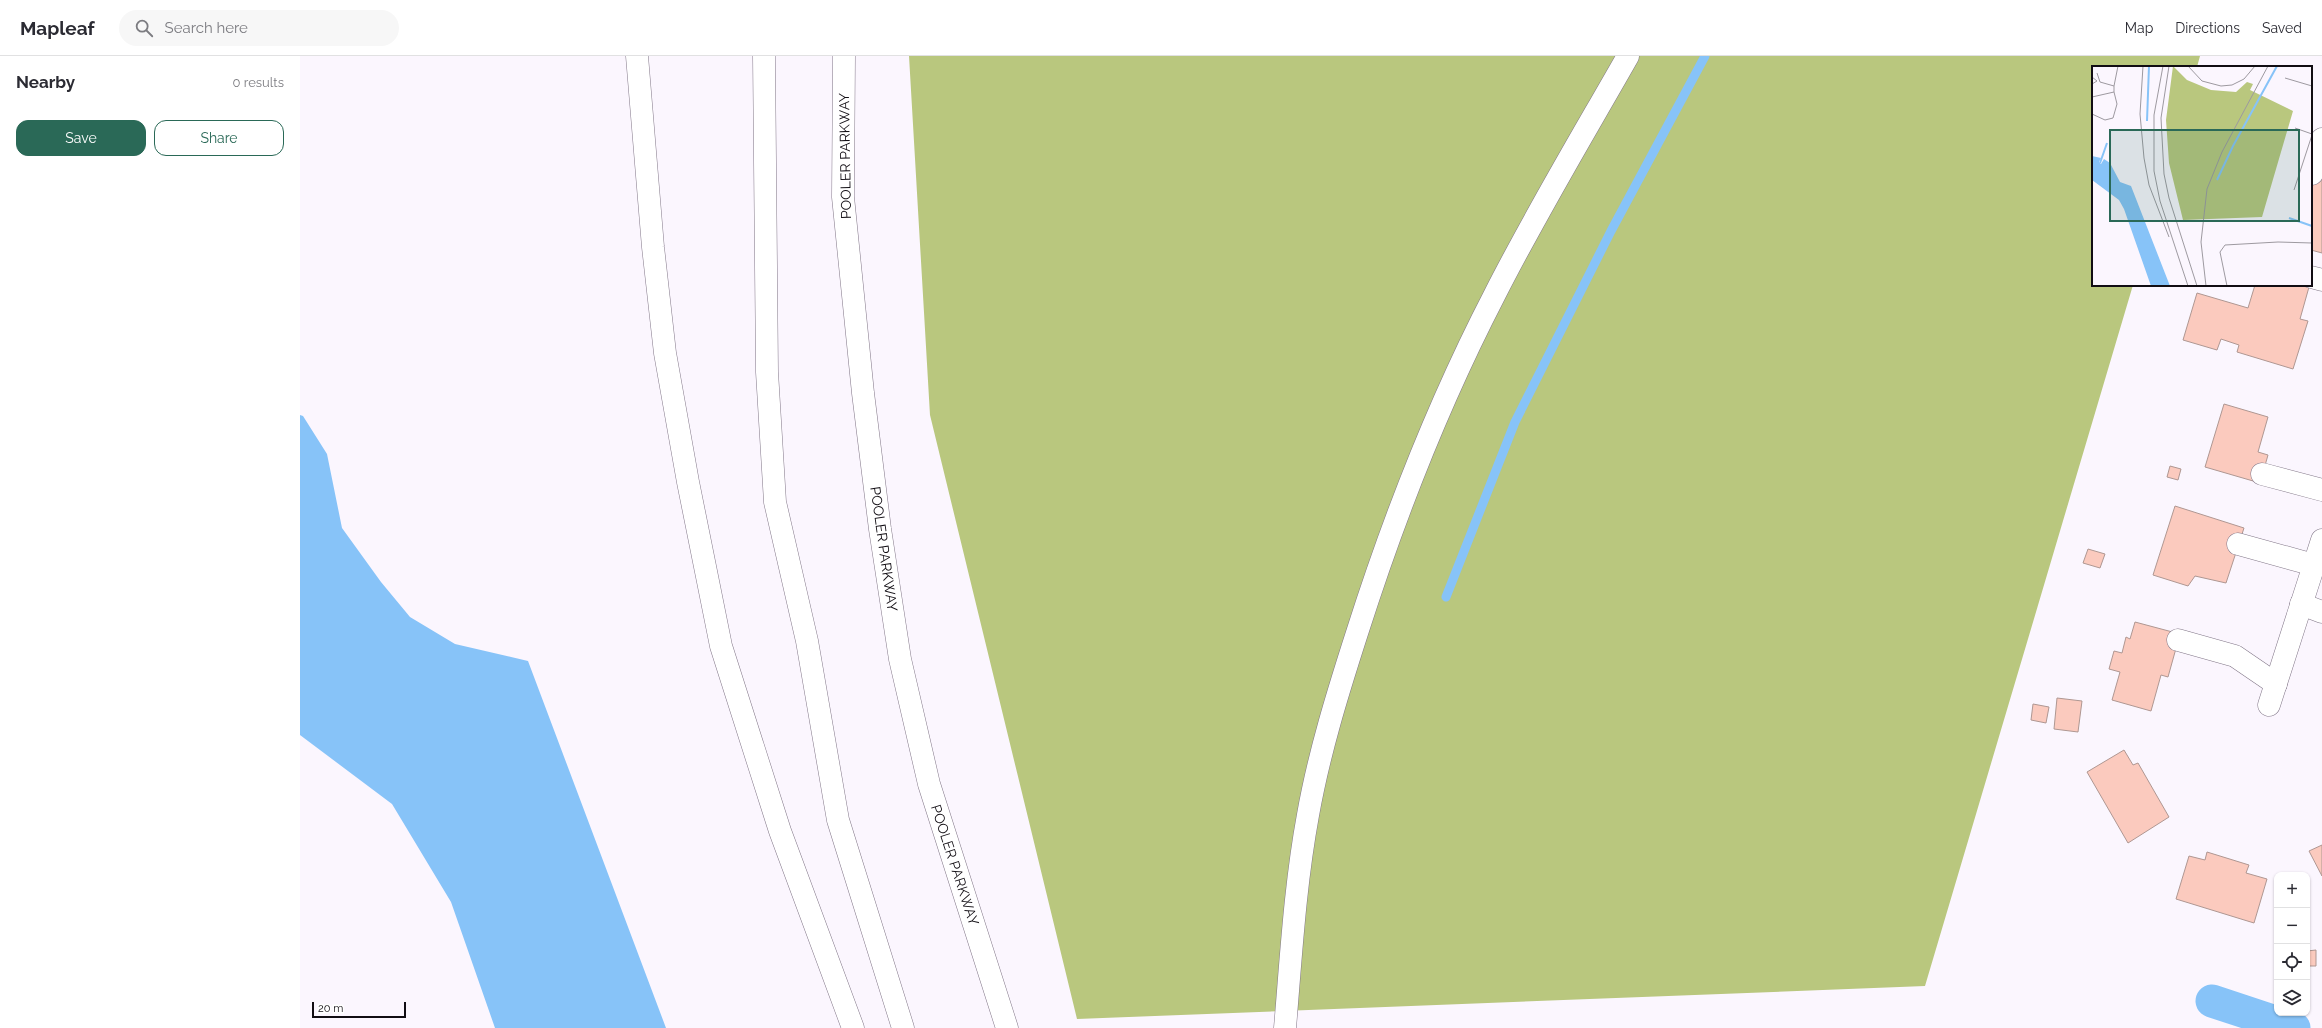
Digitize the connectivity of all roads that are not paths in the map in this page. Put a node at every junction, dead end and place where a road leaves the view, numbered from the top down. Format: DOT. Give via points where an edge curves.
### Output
graph roads {
  1 [pos="637,56"];
  2 [pos="764,56"];
  3 [pos="844,56"];
  4 [pos="1628,56"];
  5 [pos="2322,139"];
  6 [pos="2312,174"];
  7 [pos="2312,277"];
  8 [pos="2322,280"];
  9 [pos="2262,474"];
  10 [pos="2322,490"];
  11 [pos="2322,540"];
  12 [pos="2238,544"];
  13 [pos="2314,565"];
  14 [pos="2301,604"];
  15 [pos="2322,612"];
  16 [pos="2178,640"];
  17 [pos="2276,684"];
  18 [pos="2269,705"];
  19 [pos="853,1028"];
  20 [pos="903,1028"];
  21 [pos="1007,1028"];
  22 [pos="1286,1028"];
  1 -- 19 [label="main road" via="653,247 666,353 688,482 721,646 780,831"];
  2 -- 20 [label="main road" via="767,372 775,502 807,641 838,820"];
  3 -- 21 [label="main road, POOLER PARKWAY" via="842,197 870,453 900,659 929,784"];
  4 -- 22 [label="main road" via="1546,198 1494,296 1430,433 1377,568 1340,687 1308,814 1293,914"];
  5 -- 6 [label="main road"];
  7 -- 8 [label="main road"];
  9 -- 10 [label="main road"];
  11 -- 13 [label="main road"];
  12 -- 13 [label="main road"];
  13 -- 14 [label="main road"];
  14 -- 15 [label="main road"];
  14 -- 17 [label="main road"];
  16 -- 17 [label="main road" via="2235,656"];
  17 -- 18 [label="main road"];
}
